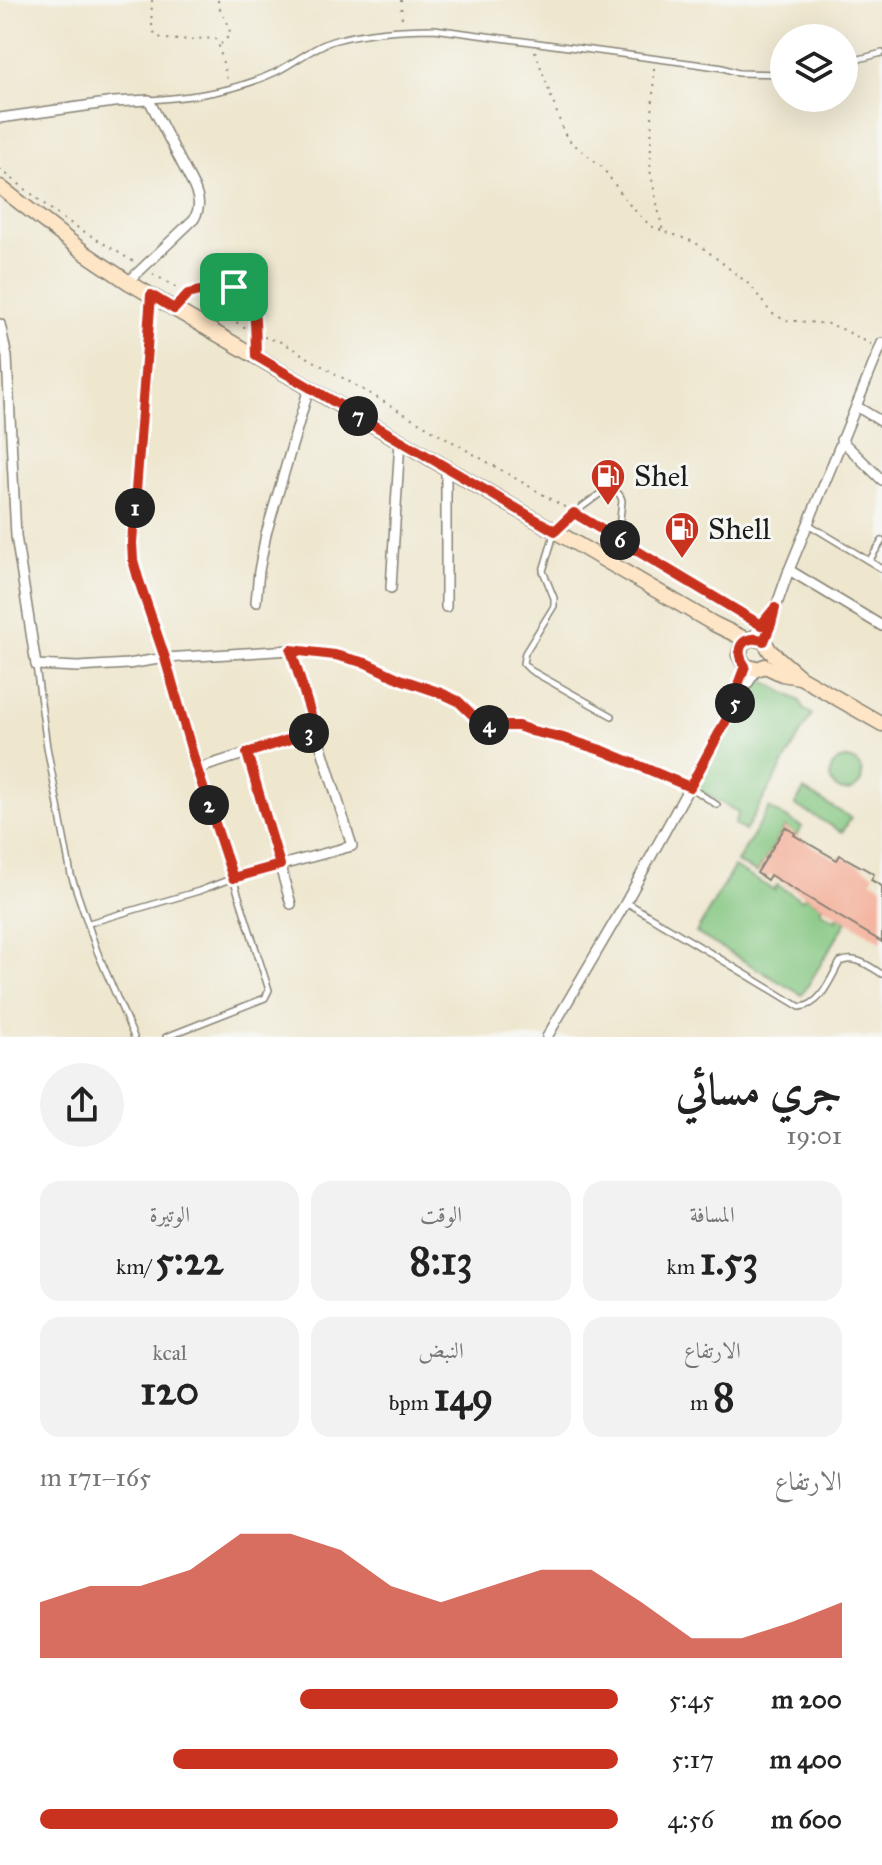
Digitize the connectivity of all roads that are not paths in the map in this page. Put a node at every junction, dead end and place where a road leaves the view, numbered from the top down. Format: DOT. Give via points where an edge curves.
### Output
graph roads {
  1 [pos="882,53"];
  2 [pos="858,59"];
  3 [pos="770,74"];
  4 [pos="149,100"];
  5 [pos="0,118"];
  6 [pos="0,187"];
  7 [pos="128,282"];
  8 [pos="151,295"];
  9 [pos="174,309"];
  10 [pos="0,324"];
  11 [pos="881,346"];
  12 [pos="256,356"];
  13 [pos="309,388"];
  14 [pos="856,406"];
  15 [pos="882,422"];
  16 [pos="841,440"];
  17 [pos="400,441"];
  18 [pos="446,468"];
  19 [pos="882,480"];
  20 [pos="808,524"];
  21 [pos="555,531"];
  22 [pos="882,541"];
  23 [pos="869,561"];
  24 [pos="614,565"];
  25 [pos="882,569"];
  26 [pos="789,570"];
  27 [pos="391,588"];
  28 [pos="256,602"];
  29 [pos="446,607"];
  30 [pos="775,608"];
  31 [pos="882,626"];
  32 [pos="755,649"];
  33 [pos="165,658"];
  34 [pos="36,665"];
  35 [pos="612,716"];
  36 [pos="882,724"];
  37 [pos="316,731"];
  38 [pos="247,753"];
  39 [pos="197,769"];
  40 [pos="690,787"];
  41 [pos="717,805"];
  42 [pos="280,865"];
  43 [pos="233,878"];
  44 [pos="626,902"];
  45 [pos="291,904"];
  46 [pos="89,923"];
  47 [pos="882,974"];
  48 [pos="134,1037"];
  49 [pos="166,1037"];
  50 [pos="547,1037"];
  1 -- 2 [label="lane"];
  3 -- 4 [label="lane" via="434,29 402,30 333,40 277,71 229,89"];
  4 -- 5 [label="street"];
  4 -- 7 [label="street" via="194,187 199,208 194,219"];
  6 -- 7 [label="main road"];
  7 -- 8 [label="main road"];
  8 -- 9 [label="main road"];
  8 -- 33 [label="street" via="132,543"];
  9 -- 12 [label="main road"];
  9 -- 12 [label="lane" via="188,294 209,287 244,291 253,306"];
  10 -- 34 [label="street" via="15,527"];
  11 -- 14 [label="street"];
  12 -- 13 [label="main road"];
  13 -- 17 [label="main road"];
  13 -- 28 [label="street" via="266,534"];
  14 -- 15 [label="street"];
  14 -- 16 [label="street"];
  16 -- 19 [label="street"];
  16 -- 20 [label="street"];
  17 -- 18 [label="main road"];
  17 -- 27 [label="street"];
  18 -- 21 [label="main road"];
  18 -- 29 [label="street"];
  20 -- 23 [label="lane"];
  20 -- 26 [label="street"];
  21 -- 24 [label="main road"];
  21 -- 24 [label="lane" via="605,490 614,490 622,501"];
  21 -- 35 [label="lane" via="543,571 554,606 523,663"];
  22 -- 23 [label="lane"];
  23 -- 25 [label="lane"];
  24 -- 32 [label="main road"];
  26 -- 30 [label="street"];
  26 -- 31 [label="street"];
  30 -- 32 [label="street"];
  30 -- 32 [label="street"];
  32 -- 36 [label="main road" via="782,674 800,677"];
  32 -- 40 [label="street" via="739,682 737,700"];
  33 -- 34 [label="street" via="78,667"];
  33 -- 37 [label="street" via="291,650"];
  33 -- 39 [label="street"];
  34 -- 46 [label="lane" via="71,875"];
  37 -- 38 [label="street"];
  37 -- 42 [label="street" via="352,846"];
  38 -- 39 [label="street"];
  38 -- 42 [label="street"];
  39 -- 43 [label="street"];
  40 -- 41 [label="lane"];
  40 -- 44 [label="street"];
  42 -- 43 [label="street"];
  42 -- 45 [label="street"];
  43 -- 46 [label="lane"];
  43 -- 49 [label="lane" via="269,990 265,998"];
  44 -- 47 [label="lane" via="800,1007 818,1000 845,959"];
  44 -- 50 [label="street"];
  46 -- 48 [label="lane"];
}
